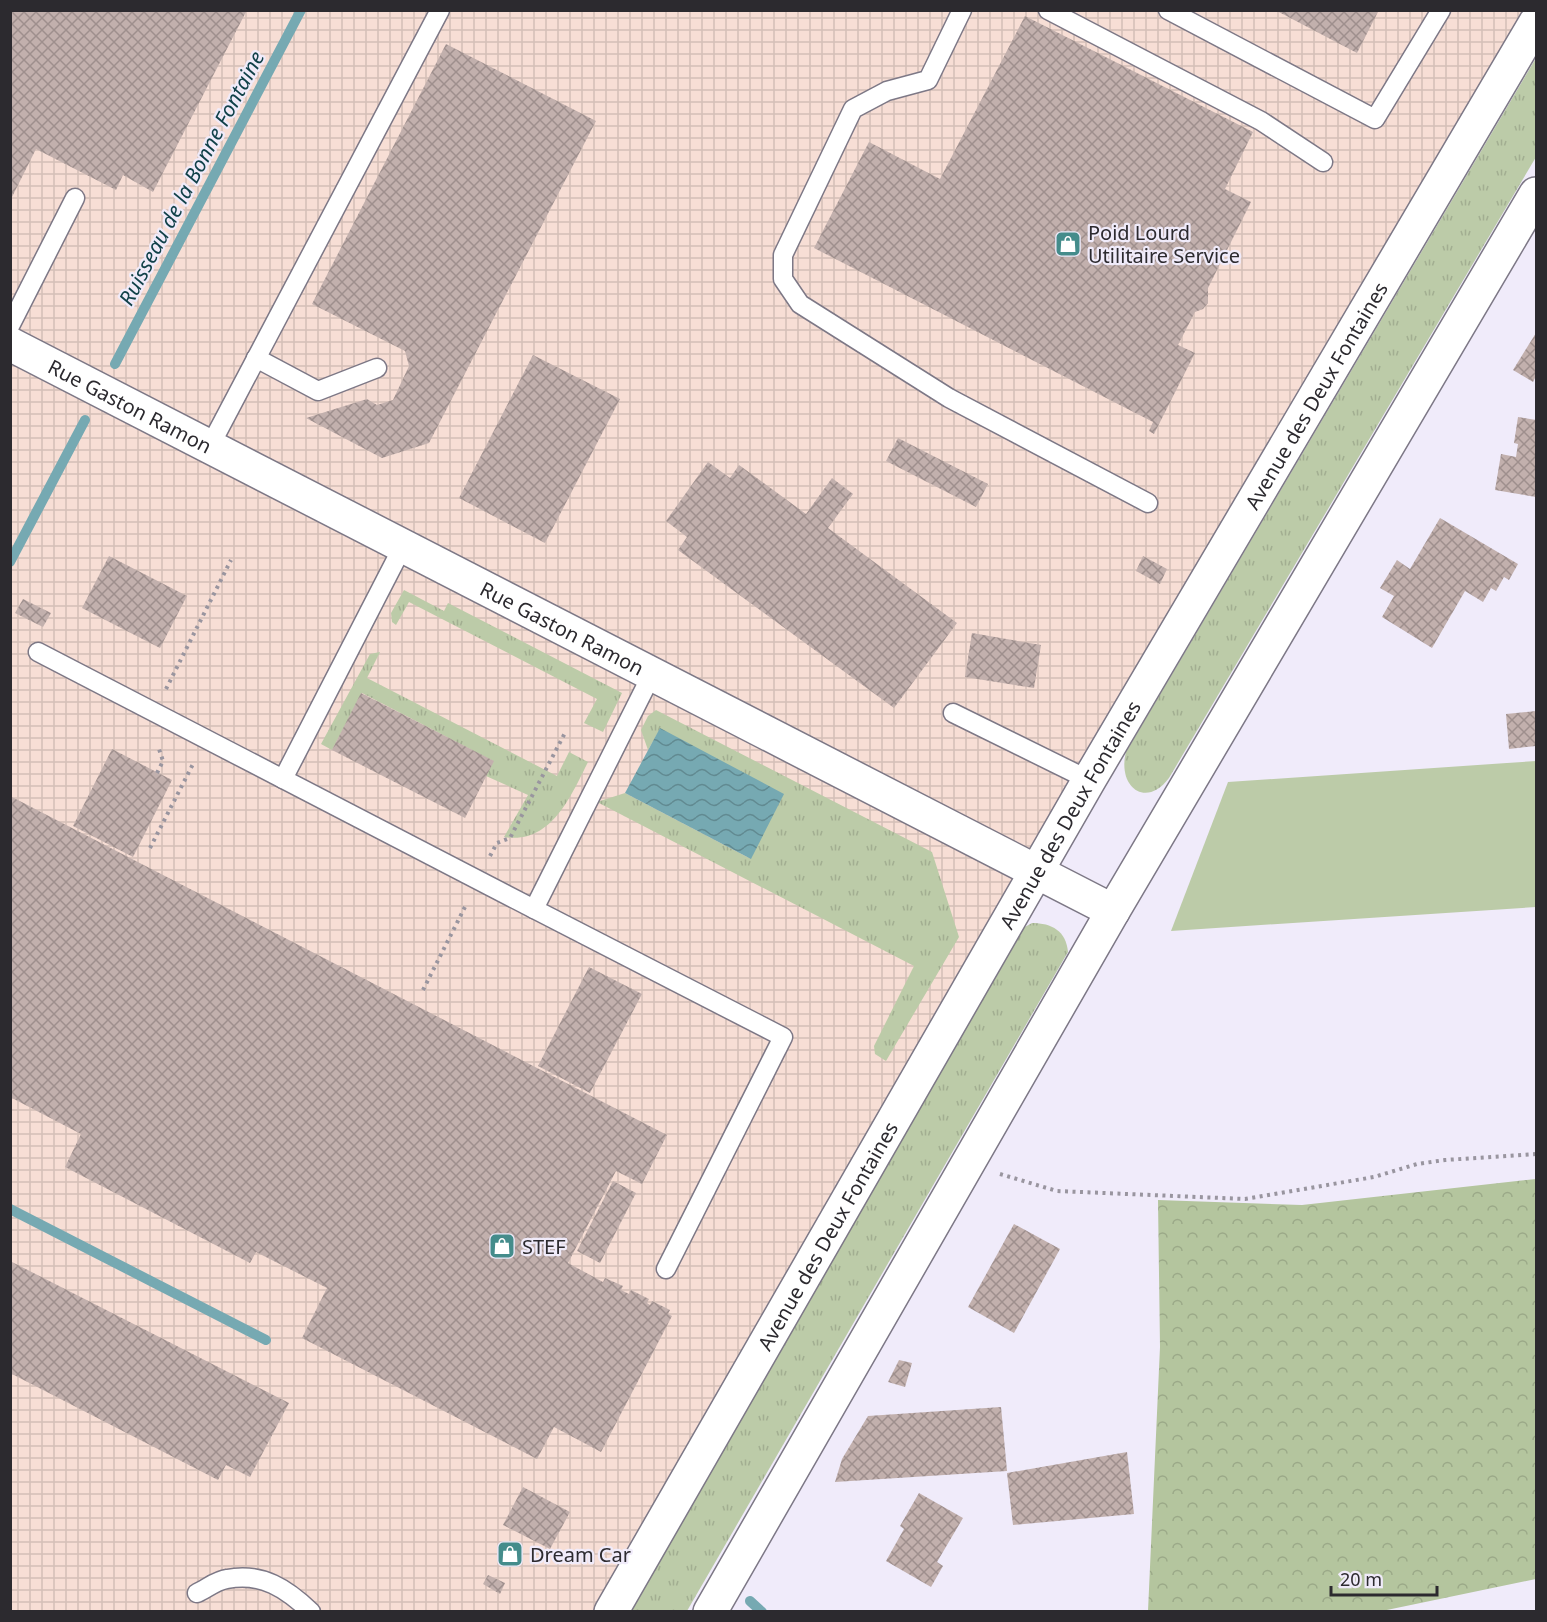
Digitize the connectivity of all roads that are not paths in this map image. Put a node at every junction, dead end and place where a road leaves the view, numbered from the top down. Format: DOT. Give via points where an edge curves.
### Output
graph roads {
  1 [pos="440,10"];
  2 [pos="962,10"];
  3 [pos="1048,10"];
  4 [pos="1168,10"];
  5 [pos="1440,10"];
  6 [pos="1536,22"];
  7 [pos="1323,162"];
  8 [pos="1536,194"];
  9 [pos="75,198"];
  10 [pos="10,326"];
  11 [pos="10,344"];
  12 [pos="256,358"];
  13 [pos="377,368"];
  14 [pos="210,446"];
  15 [pos="1149,502"];
  16 [pos="403,546"];
  17 [pos="38,652"];
  18 [pos="652,674"];
  19 [pos="953,713"];
  20 [pos="283,779"];
  21 [pos="1089,780"];
  22 [pos="1036,871"];
  23 [pos="534,909"];
  24 [pos="1113,911"];
  25 [pos="666,1269"];
  26 [pos="197,1593"];
  27 [pos="311,1611"];
  28 [pos="611,1611"];
  29 [pos="710,1611"];
  1 -- 12 [label="lane"];
  2 -- 15 [label="lane" via="928,80 886,91 853,109 783,255 783,279 800,304 949,398"];
  3 -- 7 [label="lane" via="1261,121"];
  4 -- 5 [label="lane" via="1375,118"];
  6 -- 21 [label="main road, Avenue des Deux Fontaines"];
  8 -- 24 [label="main road"];
  9 -- 10 [label="lane"];
  11 -- 14 [label="main road, Rue Gaston Ramon"];
  12 -- 13 [label="lane" via="318,391"];
  12 -- 14 [label="lane"];
  14 -- 16 [label="main road, Rue Gaston Ramon"];
  16 -- 18 [label="main road, Rue Gaston Ramon"];
  16 -- 20 [label="lane"];
  17 -- 20 [label="lane"];
  18 -- 22 [label="main road, Rue Gaston Ramon"];
  18 -- 23 [label="lane"];
  19 -- 21 [label="lane"];
  20 -- 23 [label="lane"];
  21 -- 22 [label="main road, Avenue des Deux Fontaines"];
  22 -- 24 [label="main road, Rue Gaston Ramon"];
  22 -- 28 [label="main road, Avenue des Deux Fontaines"];
  23 -- 25 [label="lane" via="783,1037"];
  24 -- 29 [label="main road"];
  26 -- 27 [label="lane" via="225,1579 257,1578 288,1590"];
}
